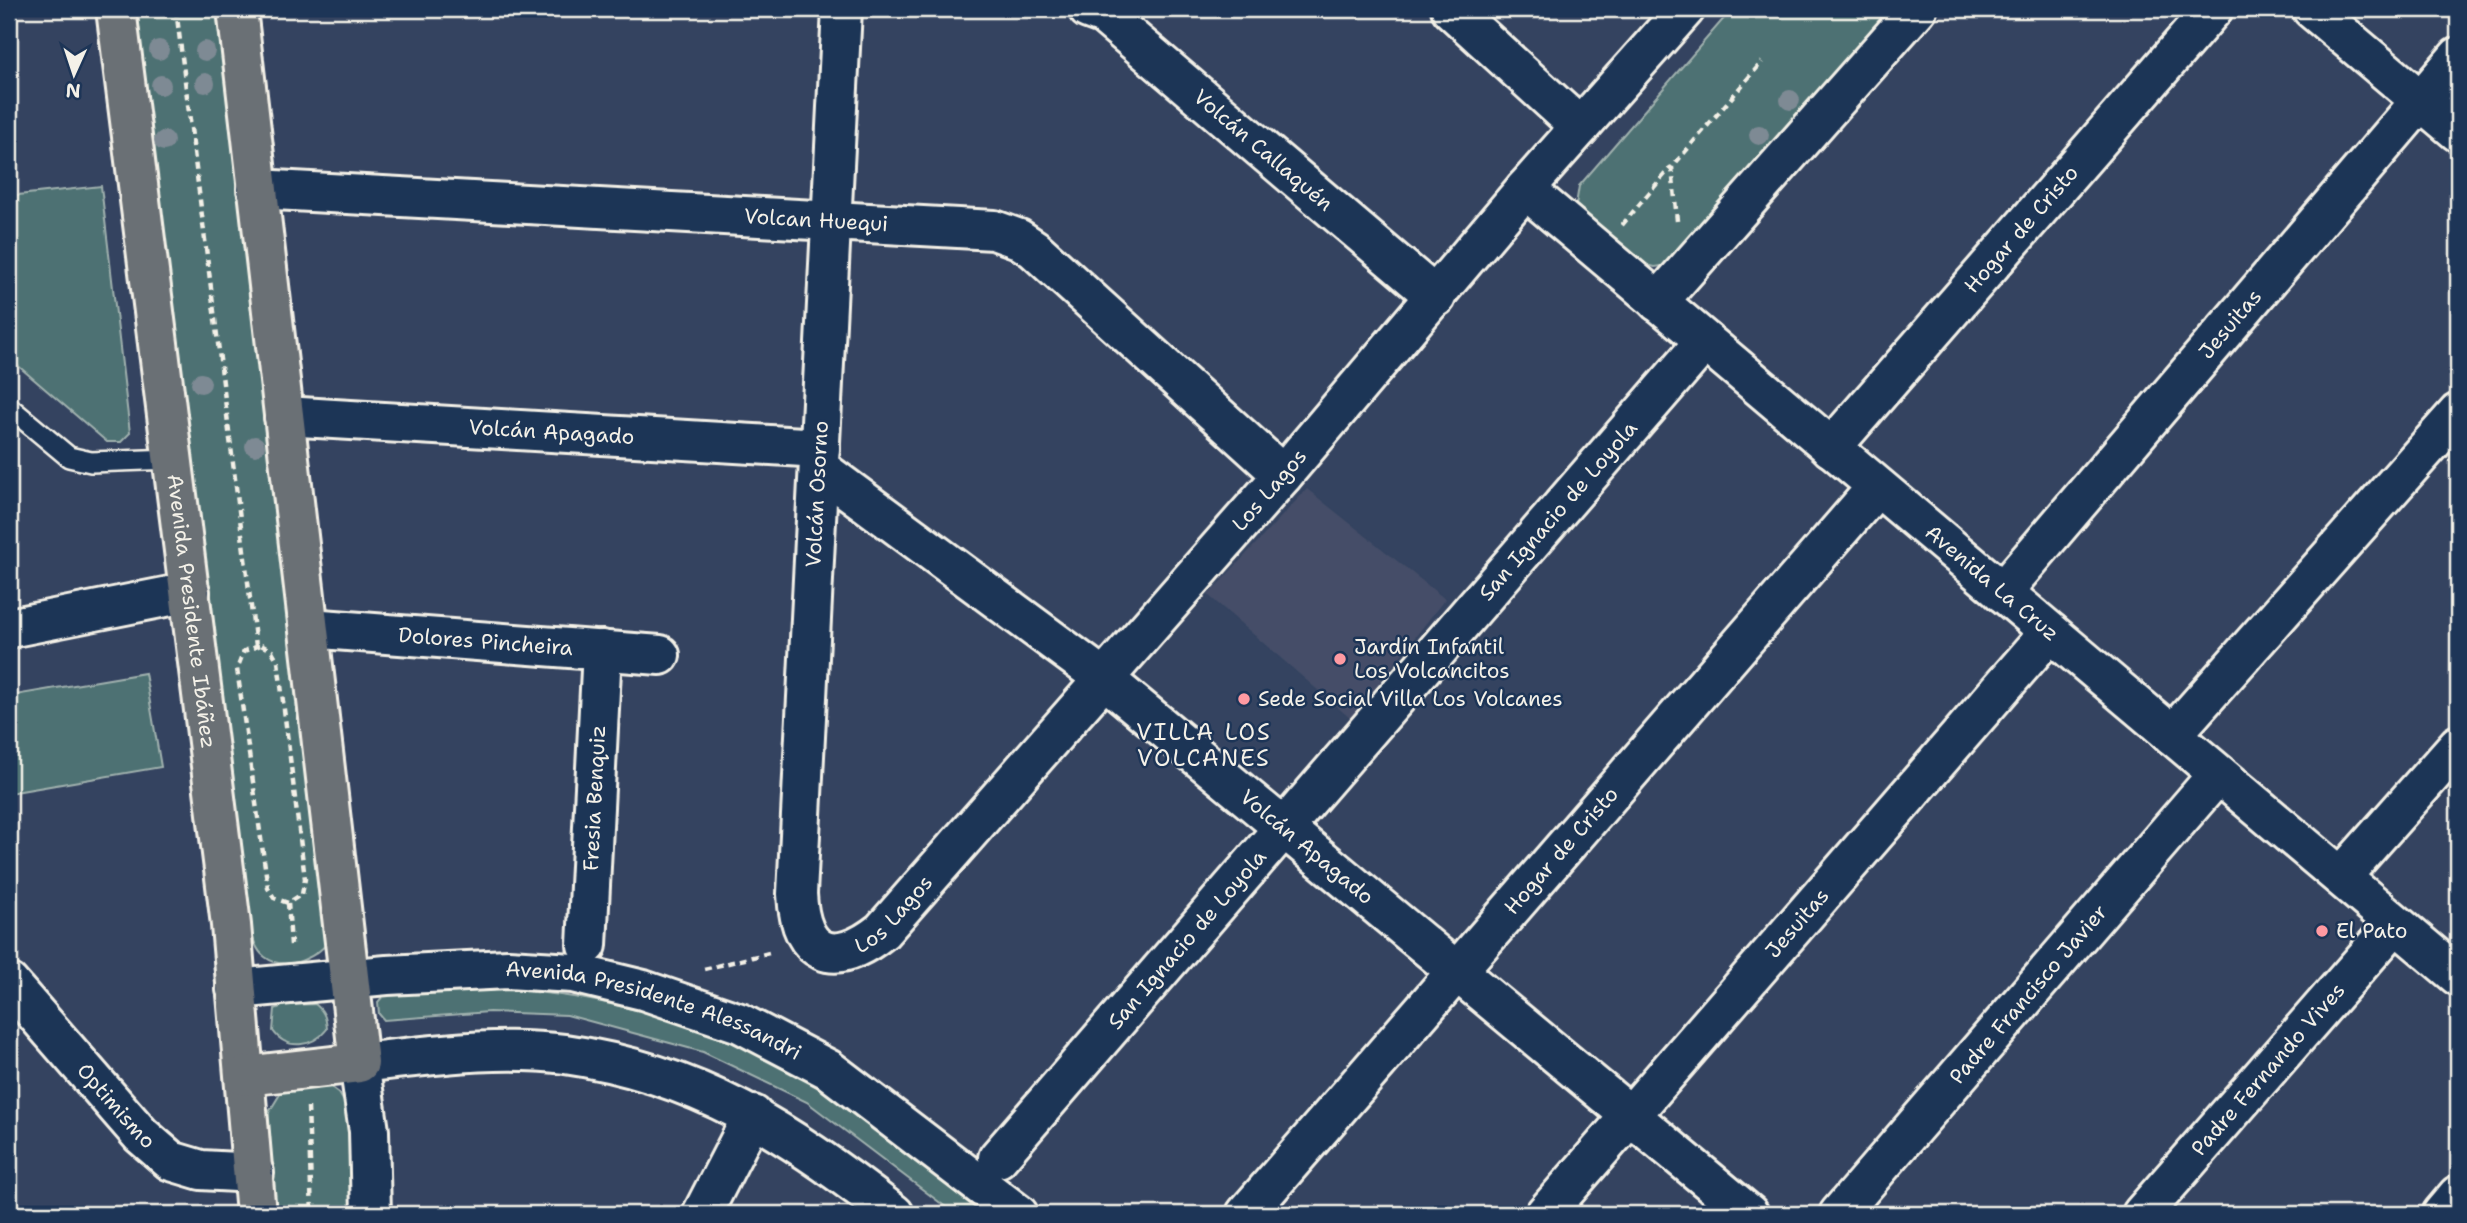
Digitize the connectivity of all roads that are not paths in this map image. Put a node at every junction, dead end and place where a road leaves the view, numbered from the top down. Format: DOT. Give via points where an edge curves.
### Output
graph roads {
  1 [pos="116,9"];
  2 [pos="237,9"];
  3 [pos="842,9"];
  4 [pos="1088,9"];
  5 [pos="1451,9"];
  6 [pos="1685,9"];
  7 [pos="1917,9"];
  8 [pos="2213,9"];
  9 [pos="2312,9"];
  10 [pos="2458,57"];
  11 [pos="2422,103"];
  12 [pos="1580,127"];
  13 [pos="2458,132"];
  14 [pos="257,189"];
  15 [pos="1525,190"];
  16 [pos="831,219"];
  17 [pos="1670,288"];
  18 [pos="1436,297"];
  19 [pos="1705,341"];
  20 [pos="9,407"];
  21 [pos="2458,413"];
  22 [pos="284,416"];
  23 [pos="1830,447"];
  24 [pos="819,458"];
  25 [pos="173,460"];
  26 [pos="1283,474"];
  27 [pos="1877,487"];
  28 [pos="190,592"];
  29 [pos="2002,592"];
  30 [pos="12,624"];
  31 [pos="309,628"];
  32 [pos="2049,632"];
  33 [pos="602,650"];
  34 [pos="660,654"];
  35 [pos="1102,677"];
  36 [pos="2172,735"];
  37 [pos="2458,745"];
  38 [pos="2218,774"];
  39 [pos="1284,828"];
  40 [pos="2340,877"];
  41 [pos="2395,924"];
  42 [pos="587,945"];
  43 [pos="823,945"];
  44 [pos="1457,972"];
  45 [pos="2458,976"];
  46 [pos="350,979"];
  47 [pos="9,983"];
  48 [pos="236,989"];
  49 [pos="359,1063"];
  50 [pos="245,1076"];
  51 [pos="753,1115"];
  52 [pos="1630,1115"];
  53 [pos="998,1158"];
  54 [pos="254,1173"];
  55 [pos="2458,1195"];
  56 [pos="256,1214"];
  57 [pos="371,1214"];
  58 [pos="702,1214"];
  59 [pos="894,1214"];
  60 [pos="1018,1214"];
  61 [pos="1246,1214"];
  62 [pos="1545,1214"];
  63 [pos="1749,1214"];
  64 [pos="1839,1214"];
  65 [pos="2142,1214"];
  66 [pos="2442,1214"];
  1 -- 25 [label="main road, Avenida Presidente Ibáñez"];
  2 -- 14 [label="main road"];
  3 -- 16 [label="street, Volcán Osorno"];
  4 -- 18 [label="street, Volcán Callaquén" via="1104,15"];
  5 -- 12 [label="street"];
  6 -- 12 [label="street, Los Lagos"];
  7 -- 17 [label="street"];
  8 -- 23 [label="street, Hogar de Cristo"];
  9 -- 11 [label="street"];
  10 -- 11 [label="street, Jesuitas"];
  11 -- 13 [label="street"];
  11 -- 29 [label="street, Jesuitas"];
  12 -- 15 [label="street, Los Lagos"];
  14 -- 16 [label="street, Volcan Huequi"];
  14 -- 22 [label="main road"];
  15 -- 17 [label="street, Avenida La Cruz" via="1599,252"];
  15 -- 18 [label="street, Los Lagos"];
  16 -- 24 [label="street, Volcán Osorno"];
  16 -- 26 [label="street, Volcan Huequi" via="994,230 1019,239"];
  17 -- 19 [label="street, Avenida La Cruz"];
  18 -- 26 [label="street, Los Lagos"];
  19 -- 23 [label="street, Avenida La Cruz"];
  19 -- 39 [label="street, San Ignacio de Loyola"];
  20 -- 25 [label="lane" via="68,457 91,462"];
  21 -- 36 [label="street"];
  22 -- 24 [label="street, Volcán Apagado"];
  22 -- 31 [label="main road"];
  23 -- 27 [label="street, Avenida La Cruz"];
  24 -- 35 [label="street, Volcán Apagado"];
  24 -- 43 [label="street, Volcán Osorno" via="797,894 798,919"];
  25 -- 28 [label="main road, Avenida Presidente Ibáñez"];
  26 -- 35 [label="street, Los Lagos"];
  27 -- 29 [label="street, Avenida La Cruz"];
  27 -- 44 [label="street, Hogar de Cristo"];
  28 -- 30 [label="street"];
  28 -- 48 [label="main road, Avenida Presidente Ibáñez"];
  29 -- 32 [label="street, Avenida La Cruz"];
  31 -- 33 [label="street, Dolores Pincheira"];
  31 -- 46 [label="main road"];
  32 -- 36 [label="street, Avenida La Cruz"];
  32 -- 52 [label="street, Jesuitas"];
  33 -- 34 [label="street, Dolores Pincheira"];
  33 -- 42 [label="street, Fresia Benquiz"];
  35 -- 39 [label="street, Volcán Apagado"];
  35 -- 43 [label="street, Los Lagos" via="882,931 852,950"];
  36 -- 38 [label="street, Avenida La Cruz"];
  37 -- 40 [label="street"];
  38 -- 40 [label="street, Avenida La Cruz"];
  38 -- 64 [label="street, Padre Francisco Javier"];
  39 -- 44 [label="street, Volcán Apagado"];
  39 -- 53 [label="street, San Ignacio de Loyola"];
  40 -- 41 [label="street, Avenida La Cruz"];
  41 -- 45 [label="street, Avenida La Cruz"];
  41 -- 65 [label="street, Padre Fernando Vives"];
  44 -- 52 [label="street, Volcán Apagado"];
  44 -- 61 [label="street, Hogar de Cristo"];
  46 -- 48 [label="street, Avenida Presidente Alessandri"];
  46 -- 49 [label="main road"];
  46 -- 60 [label="street, Avenida Presidente Alessandri" via="544,970 607,981 703,1009 755,1030 828,1069"];
  47 -- 54 [label="street, Optimismo" via="141,1135 171,1161 201,1170"];
  48 -- 50 [label="main road, Avenida Presidente Ibáñez"];
  49 -- 50 [label="main road"];
  49 -- 51 [label="street" via="479,1052 564,1054 673,1082"];
  49 -- 57 [label="street" via="369,1132"];
  50 -- 54 [label="main road, Avenida Presidente Ibáñez"];
  51 -- 58 [label="street"];
  51 -- 59 [label="street" via="807,1147"];
  52 -- 62 [label="street, Jesuitas"];
  52 -- 63 [label="street, Volcán Apagado"];
  54 -- 56 [label="main road, Avenida Presidente Ibáñez"];
  55 -- 66 [label="street"];
}
